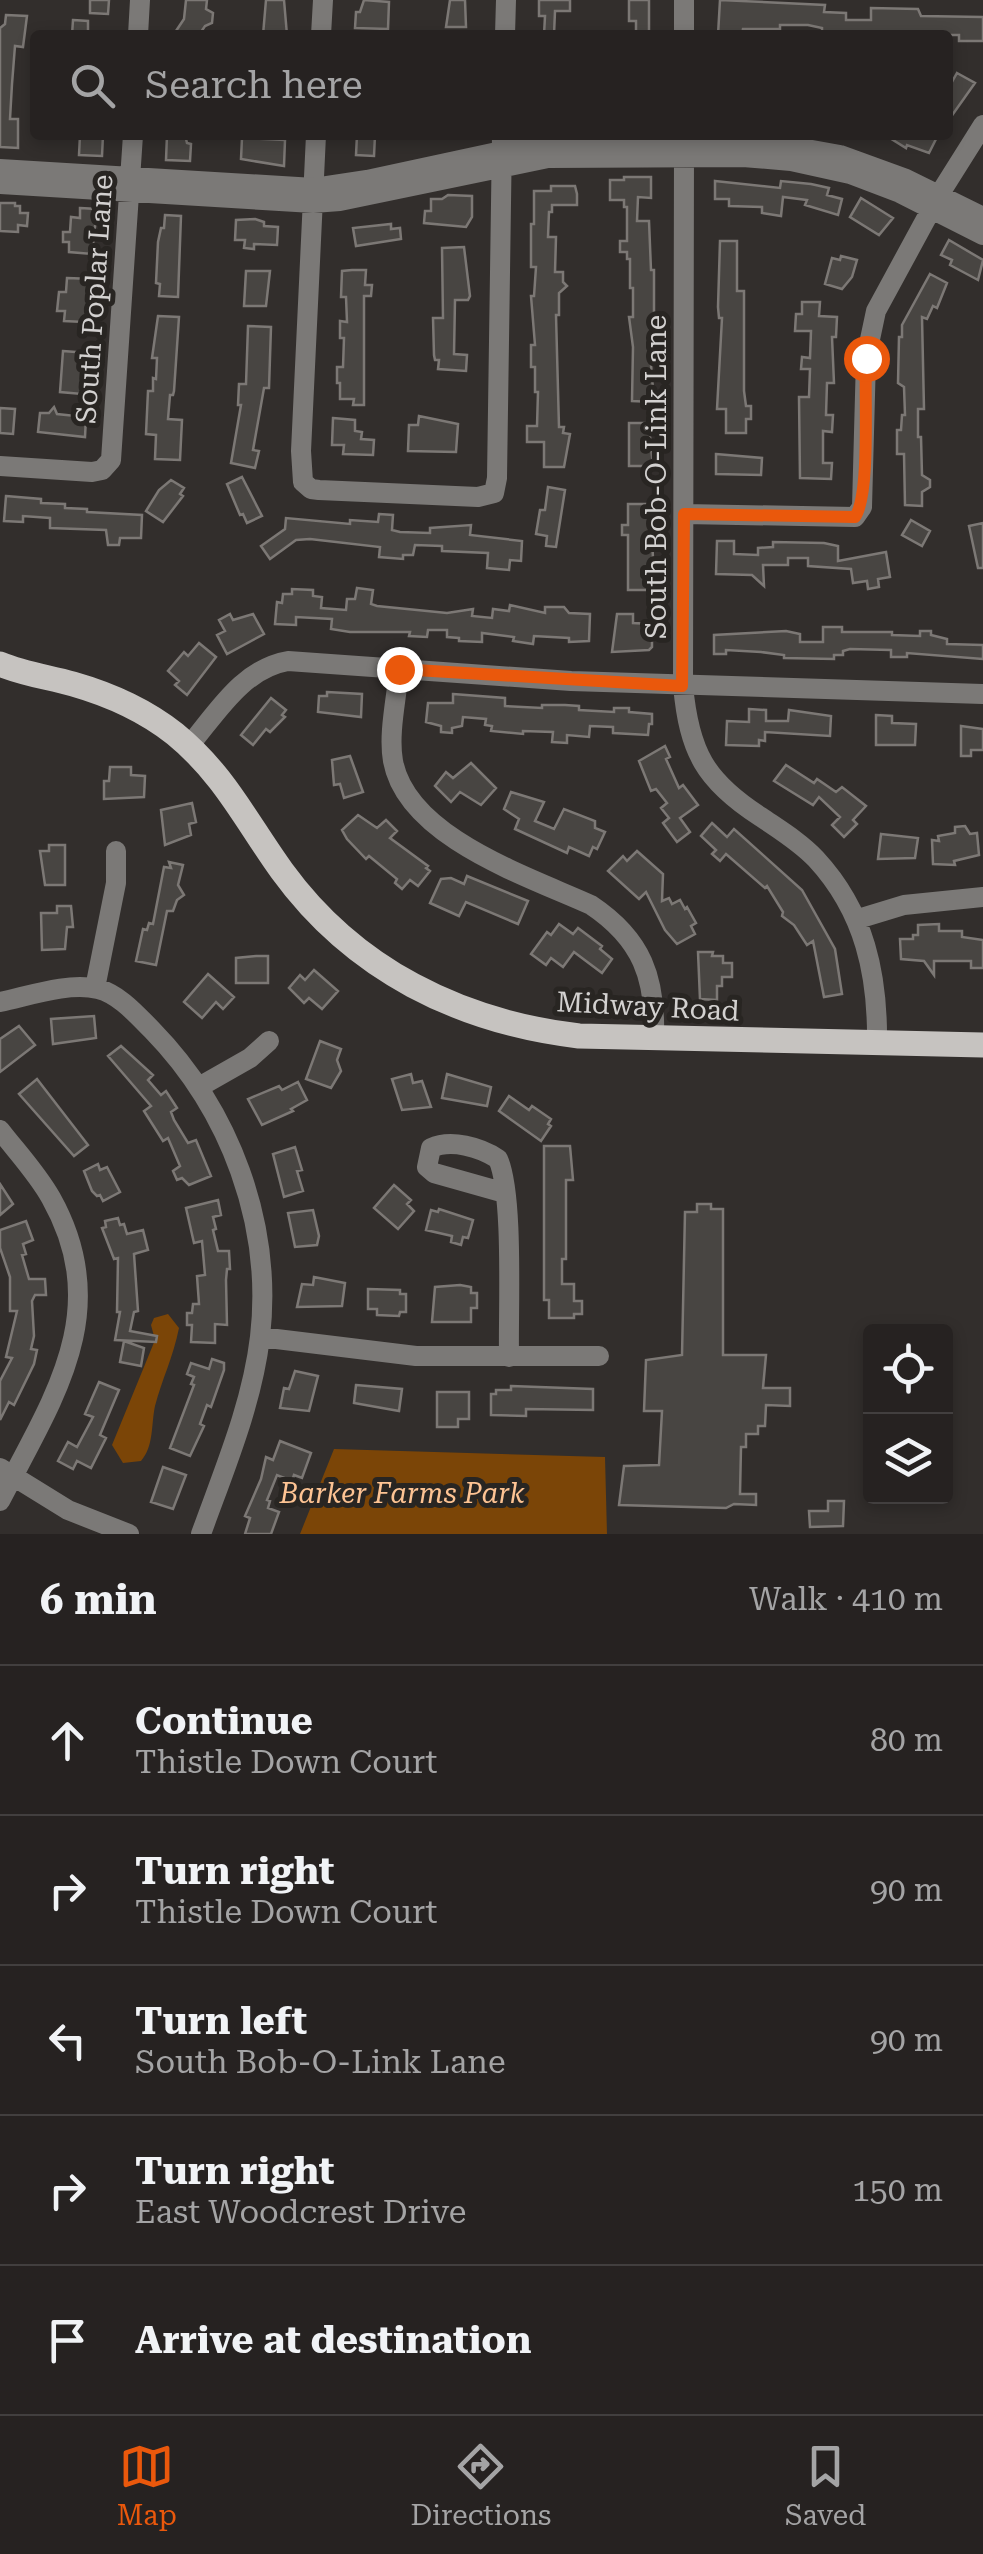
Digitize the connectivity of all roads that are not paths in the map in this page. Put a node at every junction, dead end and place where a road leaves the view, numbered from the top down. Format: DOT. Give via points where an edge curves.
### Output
graph roads {
  1 [pos="140,0"];
  2 [pos="323,0"];
  3 [pos="506,0"];
  4 [pos="684,0"];
  5 [pos="138,30"];
  6 [pos="322,30"];
  7 [pos="505,30"];
  8 [pos="684,30"];
  9 [pos="983,124"];
  10 [pos="132,140"];
  11 [pos="316,140"];
  12 [pos="684,144"];
  13 [pos="502,150"];
  14 [pos="0,169"];
  15 [pos="0,184"];
  16 [pos="130,185"];
  17 [pos="314,196"];
  18 [pos="935,202"];
  19 [pos="983,217"];
  20 [pos="983,235"];
  21 [pos="0,466"];
  22 [pos="684,514"];
  23 [pos="0,664"];
  24 [pos="399,669"];
  25 [pos="13,677"];
  26 [pos="682,686"];
  27 [pos="983,694"];
  28 [pos="188,747"];
  29 [pos="116,852"];
  30 [pos="983,897"];
  31 [pos="858,920"];
  32 [pos="94,988"];
  33 [pos="0,1002"];
  34 [pos="654,1038"];
  35 [pos="269,1040"];
  36 [pos="876,1044"];
  37 [pos="983,1045"];
  38 [pos="199,1087"];
  39 [pos="0,1130"];
  40 [pos="506,1194"];
  41 [pos="260,1337"];
  42 [pos="599,1356"];
  43 [pos="509,1357"];
  44 [pos="6,1472"];
  45 [pos="0,1502"];
  46 [pos="129,1534"];
  47 [pos="201,1534"];
  1 -- 5 [label="street"];
  2 -- 6 [label="street"];
  3 -- 7 [label="street"];
  4 -- 8 [label="street"];
  9 -- 18 [label="street"];
  10 -- 16 [label="street, South Poplar Lane"];
  11 -- 17 [label="street"];
  12 -- 13 [label="street" via="574,142"];
  12 -- 18 [label="street" via="818,150 884,169"];
  12 -- 22 [label="street, South Bob-O-Link Lane"];
  13 -- 17 [label="street"];
  13 -- 17 [label="street" via="497,460 494,493 478,497 319,490 303,482"];
  14 -- 16 [label="street"];
  15 -- 16 [label="street"];
  16 -- 17 [label="street"];
  16 -- 21 [label="street, South Poplar Lane" via="108,466 92,472"];
  18 -- 19 [label="street"];
  18 -- 20 [label="street"];
  18 -- 22 [label="street" via="872,326 862,507 855,517"];
  22 -- 26 [label="street, South Bob-O-Link Lane"];
  23 -- 25 [label="main road, Midway Road"];
  24 -- 26 [label="street"];
  24 -- 28 [label="street" via="271,664 246,678"];
  24 -- 34 [label="street" via="393,761 413,806 448,836 612,919 645,964 654,991"];
  25 -- 28 [label="main road, Midway Road" via="74,684 110,697"];
  26 -- 27 [label="street"];
  26 -- 31 [label="street, South Bob-O-Link Lane" via="692,744 710,777 816,859"];
  28 -- 34 [label="main road, Midway Road" via="227,786 281,870 323,920 401,980 520,1027"];
  29 -- 32 [label="street"];
  30 -- 31 [label="street" via="918,902"];
  31 -- 36 [label="street, South Bob-O-Link Lane" via="872,967"];
  32 -- 33 [label="street"];
  32 -- 38 [label="street" via="138,1016"];
  34 -- 36 [label="main road, Midway Road"];
  35 -- 38 [label="street"];
  36 -- 37 [label="main road, Midway Road"];
  38 -- 41 [label="street" via="234,1154 250,1204 260,1266"];
  39 -- 44 [label="street" via="60,1217 79,1301 69,1361 37,1432"];
  40 -- 43 [label="street"];
  41 -- 43 [label="street" via="416,1356"];
  41 -- 47 [label="street" via="245,1410"];
  42 -- 43 [label="street"];
  44 -- 45 [label="street"];
  44 -- 46 [label="street" via="82,1517"];
}
